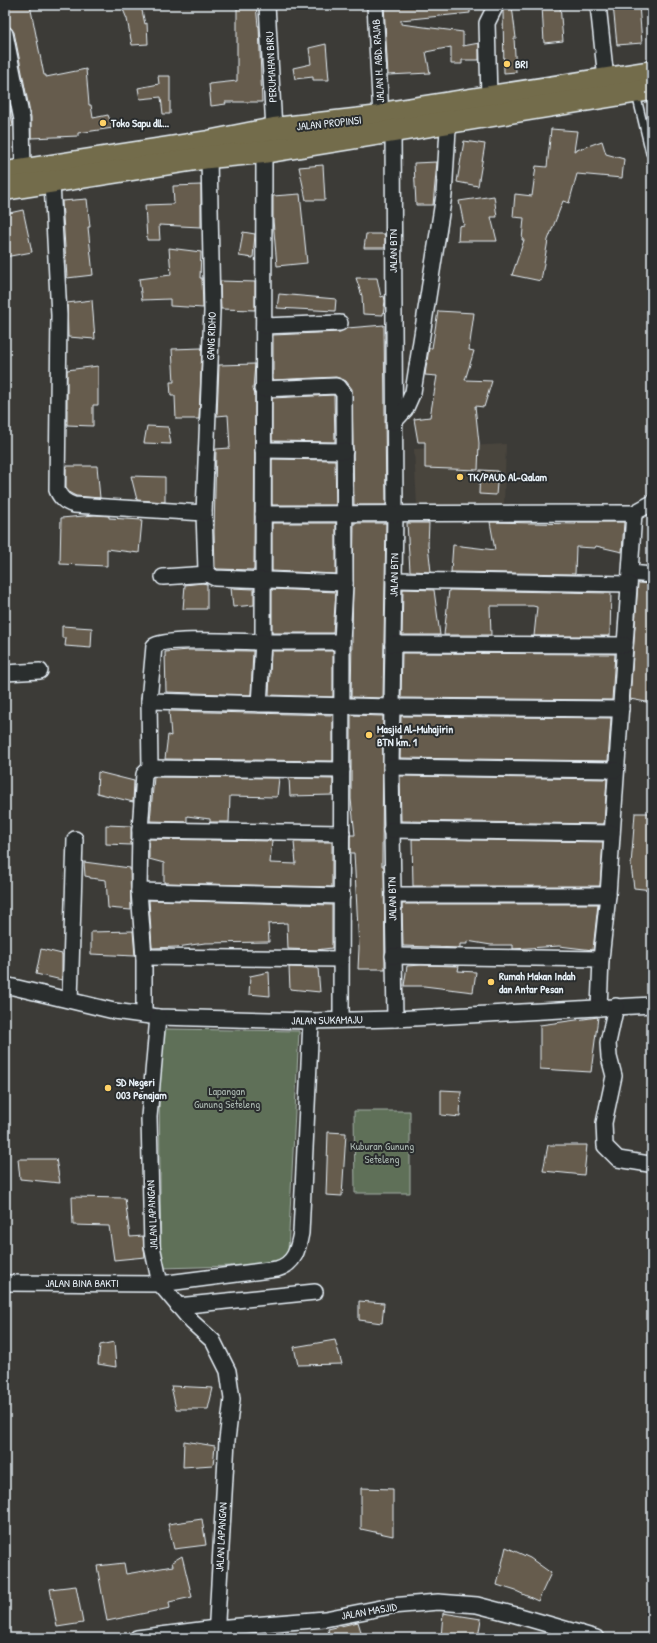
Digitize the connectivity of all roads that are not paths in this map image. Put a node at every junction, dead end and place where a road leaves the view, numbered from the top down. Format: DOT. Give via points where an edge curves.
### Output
graph roads {
  1 [pos="267,5"];
  2 [pos="375,5"];
  3 [pos="496,5"];
  4 [pos="598,5"];
  5 [pos="5,34"];
  6 [pos="652,72"];
  7 [pos="606,79"];
  8 [pos="644,91"];
  9 [pos="489,97"];
  10 [pos="449,113"];
  11 [pos="387,124"];
  12 [pos="274,129"];
  13 [pos="264,152"];
  14 [pos="652,155"];
  15 [pos="209,158"];
  16 [pos="14,172"];
  17 [pos="52,183"];
  18 [pos="5,190"];
  19 [pos="340,323"];
  20 [pos="264,326"];
  21 [pos="262,389"];
  22 [pos="394,422"];
  23 [pos="264,450"];
  24 [pos="345,451"];
  25 [pos="652,503"];
  26 [pos="634,513"];
  27 [pos="204,514"];
  28 [pos="263,514"];
  29 [pos="344,514"];
  30 [pos="395,515"];
  31 [pos="208,574"];
  32 [pos="652,575"];
  33 [pos="163,577"];
  34 [pos="263,579"];
  35 [pos="630,579"];
  36 [pos="394,580"];
  37 [pos="345,583"];
  38 [pos="263,642"];
  39 [pos="342,642"];
  40 [pos="393,644"];
  41 [pos="625,645"];
  42 [pos="40,671"];
  43 [pos="5,673"];
  44 [pos="149,701"];
  45 [pos="259,704"];
  46 [pos="342,706"];
  47 [pos="391,707"];
  48 [pos="621,709"];
  49 [pos="391,767"];
  50 [pos="150,768"];
  51 [pos="342,770"];
  52 [pos="616,770"];
  53 [pos="140,830"];
  54 [pos="391,830"];
  55 [pos="342,833"];
  56 [pos="612,833"];
  57 [pos="75,839"];
  58 [pos="139,891"];
  59 [pos="393,895"];
  60 [pos="608,895"];
  61 [pos="342,896"];
  62 [pos="393,956"];
  63 [pos="144,958"];
  64 [pos="341,959"];
  65 [pos="601,959"];
  66 [pos="5,985"];
  67 [pos="70,1000"];
  68 [pos="652,1004"];
  69 [pos="616,1006"];
  70 [pos="599,1008"];
  71 [pos="151,1016"];
  72 [pos="395,1019"];
  73 [pos="341,1020"];
  74 [pos="311,1021"];
  75 [pos="652,1162"];
  76 [pos="5,1283"];
  77 [pos="160,1284"];
  78 [pos="316,1292"];
  79 [pos="178,1306"];
  80 [pos="216,1633"];
  81 [pos="137,1638"];
  82 [pos="596,1638"];
  1 -- 12 [label="street, PERUMAHAN BIRU"];
  2 -- 11 [label="street, JALAN H. ABD. RAJAB"];
  3 -- 9 [label="street" via="487,23"];
  4 -- 7 [label="street"];
  5 -- 16 [label="street" via="22,120"];
  6 -- 7 [label="highway"];
  7 -- 9 [label="highway"];
  8 -- 10 [label="highway"];
  8 -- 14 [label="lane"];
  9 -- 10 [label="highway"];
  10 -- 11 [label="highway"];
  10 -- 22 [label="street" via="444,195 413,392 405,410"];
  11 -- 12 [label="highway, JALAN PROPINSI"];
  11 -- 13 [label="highway"];
  11 -- 22 [label="street, JALAN BTN"];
  12 -- 16 [label="highway, JALAN PROPINSI" via="208,142"];
  13 -- 15 [label="highway"];
  13 -- 20 [label="street"];
  15 -- 17 [label="highway"];
  15 -- 27 [label="street, GANG RIDHO" via="212,311"];
  17 -- 18 [label="highway"];
  17 -- 27 [label="street" via="59,315 57,490 60,497 74,505"];
  19 -- 20 [label="street"];
  20 -- 21 [label="street"];
  21 -- 23 [label="street"];
  21 -- 24 [label="street" via="339,387 344,394"];
  22 -- 30 [label="street, JALAN BTN"];
  23 -- 24 [label="street"];
  23 -- 28 [label="street"];
  24 -- 29 [label="street"];
  25 -- 26 [label="street"];
  26 -- 30 [label="street"];
  26 -- 35 [label="street"];
  27 -- 31 [label="street, GANG RIDHO"];
  28 -- 29 [label="street"];
  28 -- 34 [label="street"];
  29 -- 30 [label="street"];
  29 -- 37 [label="street"];
  30 -- 36 [label="street, JALAN BTN"];
  31 -- 33 [label="street"];
  31 -- 34 [label="street" via="215,578"];
  32 -- 35 [label="street"];
  34 -- 37 [label="street"];
  34 -- 38 [label="street"];
  35 -- 36 [label="street"];
  35 -- 41 [label="street"];
  36 -- 40 [label="street, JALAN BTN"];
  37 -- 39 [label="street"];
  38 -- 39 [label="street"];
  38 -- 44 [label="street" via="157,643 152,654"];
  38 -- 45 [label="street"];
  39 -- 46 [label="street"];
  40 -- 41 [label="street"];
  40 -- 47 [label="street, JALAN BTN"];
  41 -- 48 [label="street"];
  42 -- 43 [label="street"];
  44 -- 45 [label="street"];
  44 -- 50 [label="street"];
  45 -- 46 [label="street"];
  46 -- 47 [label="street"];
  46 -- 51 [label="street"];
  47 -- 48 [label="street"];
  47 -- 49 [label="street, JALAN BTN"];
  48 -- 52 [label="street"];
  49 -- 52 [label="street"];
  49 -- 54 [label="street, JALAN BTN"];
  50 -- 51 [label="street"];
  50 -- 53 [label="street, JALAN LAPANGAN" via="144,774"];
  51 -- 55 [label="street"];
  52 -- 56 [label="street"];
  53 -- 55 [label="street"];
  53 -- 58 [label="street, JALAN LAPANGAN"];
  54 -- 56 [label="street"];
  54 -- 59 [label="street, JALAN BTN"];
  55 -- 61 [label="street"];
  56 -- 60 [label="street"];
  57 -- 67 [label="street"];
  58 -- 61 [label="street"];
  58 -- 63 [label="street, JALAN LAPANGAN"];
  59 -- 60 [label="street"];
  59 -- 62 [label="street, JALAN BTN"];
  60 -- 65 [label="street"];
  61 -- 64 [label="street"];
  62 -- 65 [label="street"];
  62 -- 72 [label="street, JALAN BTN"];
  63 -- 64 [label="street"];
  63 -- 71 [label="street, JALAN LAPANGAN"];
  64 -- 73 [label="street"];
  65 -- 70 [label="street"];
  66 -- 67 [label="street, JALAN SUKAMAJU"];
  67 -- 71 [label="street, JALAN SUKAMAJU" via="114,1011"];
  68 -- 69 [label="street, JALAN SUKAMAJU"];
  69 -- 70 [label="street, JALAN SUKAMAJU"];
  69 -- 75 [label="street" via="608,1043 614,1076 604,1123 605,1146 618,1159 649,1164"];
  70 -- 72 [label="street, JALAN SUKAMAJU"];
  71 -- 74 [label="street, JALAN SUKAMAJU"];
  71 -- 77 [label="street, JALAN LAPANGAN" via="149,1117 152,1246"];
  72 -- 73 [label="street, JALAN SUKAMAJU"];
  73 -- 74 [label="street, JALAN SUKAMAJU"];
  74 -- 77 [label="street, JALAN BINA BAKTI" via="302,1233 295,1256 284,1267 277,1269"];
  76 -- 77 [label="street, JALAN BINA BAKTI"];
  77 -- 79 [label="street, JALAN LAPANGAN"];
  78 -- 79 [label="street"];
  79 -- 80 [label="street, JALAN LAPANGAN" via="213,1341 228,1371 232,1399 227,1440"];
  80 -- 81 [label="street, JALAN MASJID"];
  80 -- 82 [label="street, JALAN MASJID" via="325,1619 392,1606 438,1602 516,1614"];
}
